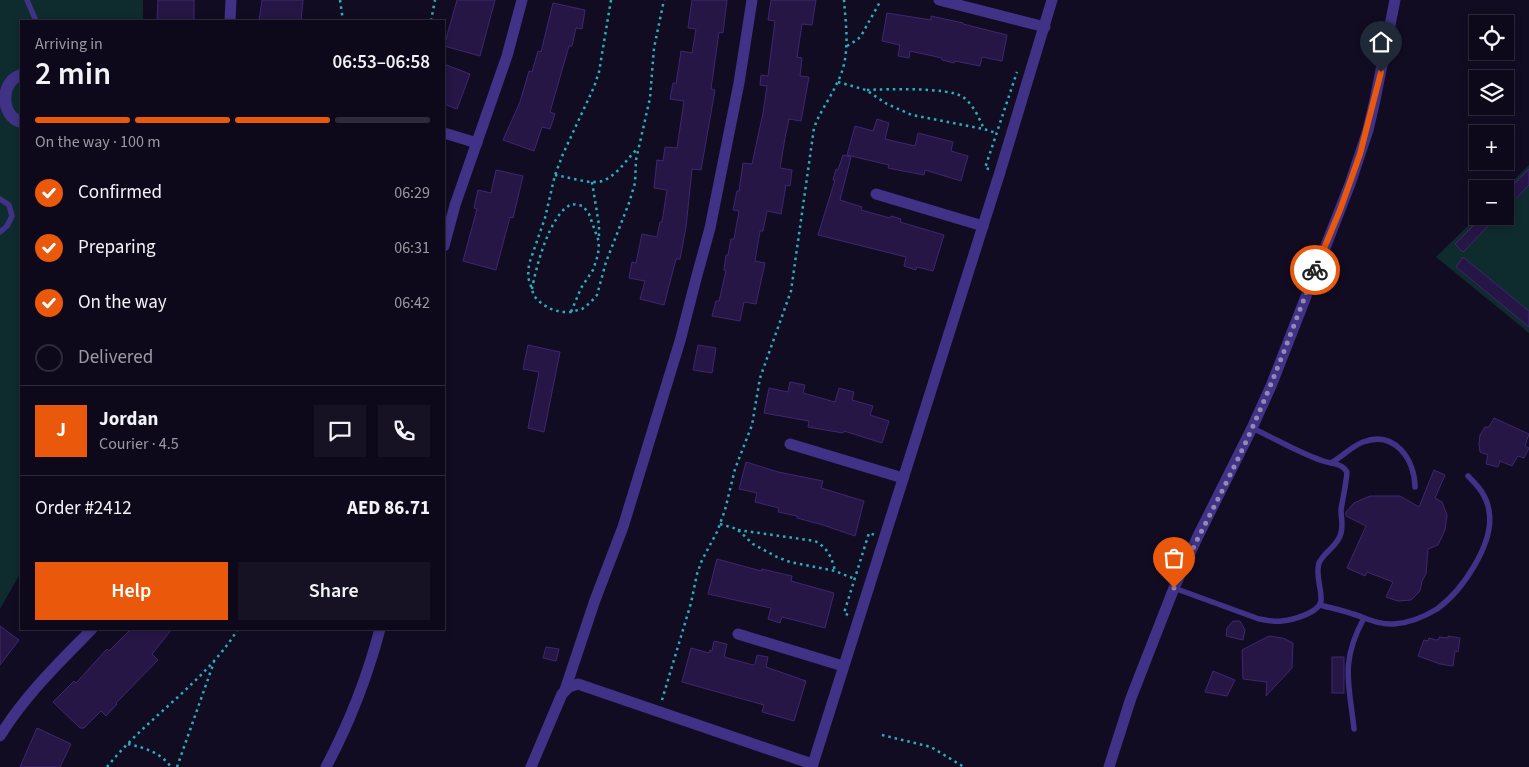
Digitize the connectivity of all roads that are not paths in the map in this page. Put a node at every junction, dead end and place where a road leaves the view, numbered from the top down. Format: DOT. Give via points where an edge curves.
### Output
graph roads {
  1 [pos="26,0"];
  2 [pos="231,0"];
  3 [pos="522,0"];
  4 [pos="752,0"];
  5 [pos="939,0"];
  6 [pos="1052,0"];
  7 [pos="1394,0"];
  8 [pos="36,20"];
  9 [pos="230,20"];
  10 [pos="1045,27"];
  11 [pos="10,78"];
  12 [pos="0,101"];
  13 [pos="20,122"];
  14 [pos="445,133"];
  15 [pos="477,143"];
  16 [pos="876,194"];
  17 [pos="0,199"];
  18 [pos="983,226"];
  19 [pos="0,232"];
  20 [pos="445,242"];
  21 [pos="1252,428"];
  22 [pos="790,444"];
  23 [pos="1331,463"];
  24 [pos="1468,476"];
  25 [pos="903,478"];
  26 [pos="1415,487"];
  27 [pos="1174,588"];
  28 [pos="1320,605"];
  29 [pos="1364,618"];
  30 [pos="91,630"];
  31 [pos="380,630"];
  32 [pos="738,634"];
  33 [pos="843,666"];
  34 [pos="565,690"];
  35 [pos="1354,729"];
  36 [pos="0,736"];
  37 [pos="812,766"];
  38 [pos="326,767"];
  39 [pos="531,767"];
  40 [pos="1109,767"];
  1 -- 8 [label="lane"];
  2 -- 9 [label="street"];
  3 -- 15 [label="street" via="507,56"];
  4 -- 34 [label="street" via="740,83 714,210 689,306 623,527"];
  5 -- 10 [label="street"];
  6 -- 10 [label="street"];
  7 -- 21 [label="street" via="1375,100 1360,154"];
  10 -- 18 [label="street"];
  11 -- 12 [label="street" via="3,87"];
  12 -- 13 [label="street" via="6,113"];
  14 -- 15 [label="street"];
  15 -- 20 [label="street"];
  16 -- 18 [label="street"];
  17 -- 19 [label="lane" via="9,205 12,216"];
  18 -- 25 [label="street"];
  21 -- 23 [label="lane"];
  21 -- 27 [label="street"];
  22 -- 25 [label="street"];
  23 -- 26 [label="lane" via="1364,441 1390,442 1410,461"];
  23 -- 28 [label="lane" via="1344,467 1347,477 1340,537 1318,566"];
  24 -- 29 [label="lane" via="1486,498 1490,526 1467,577 1448,600 1423,616 1394,624"];
  25 -- 33 [label="street"];
  27 -- 28 [label="lane" via="1270,621 1292,620"];
  27 -- 40 [label="street" via="1131,698"];
  28 -- 29 [label="lane"];
  29 -- 35 [label="lane" via="1348,664"];
  30 -- 36 [label="street" via="29,695"];
  31 -- 38 [label="street" via="360,695"];
  32 -- 33 [label="street"];
  33 -- 37 [label="street"];
  34 -- 37 [label="street" via="573,685 583,685"];
  34 -- 39 [label="street"];
}
